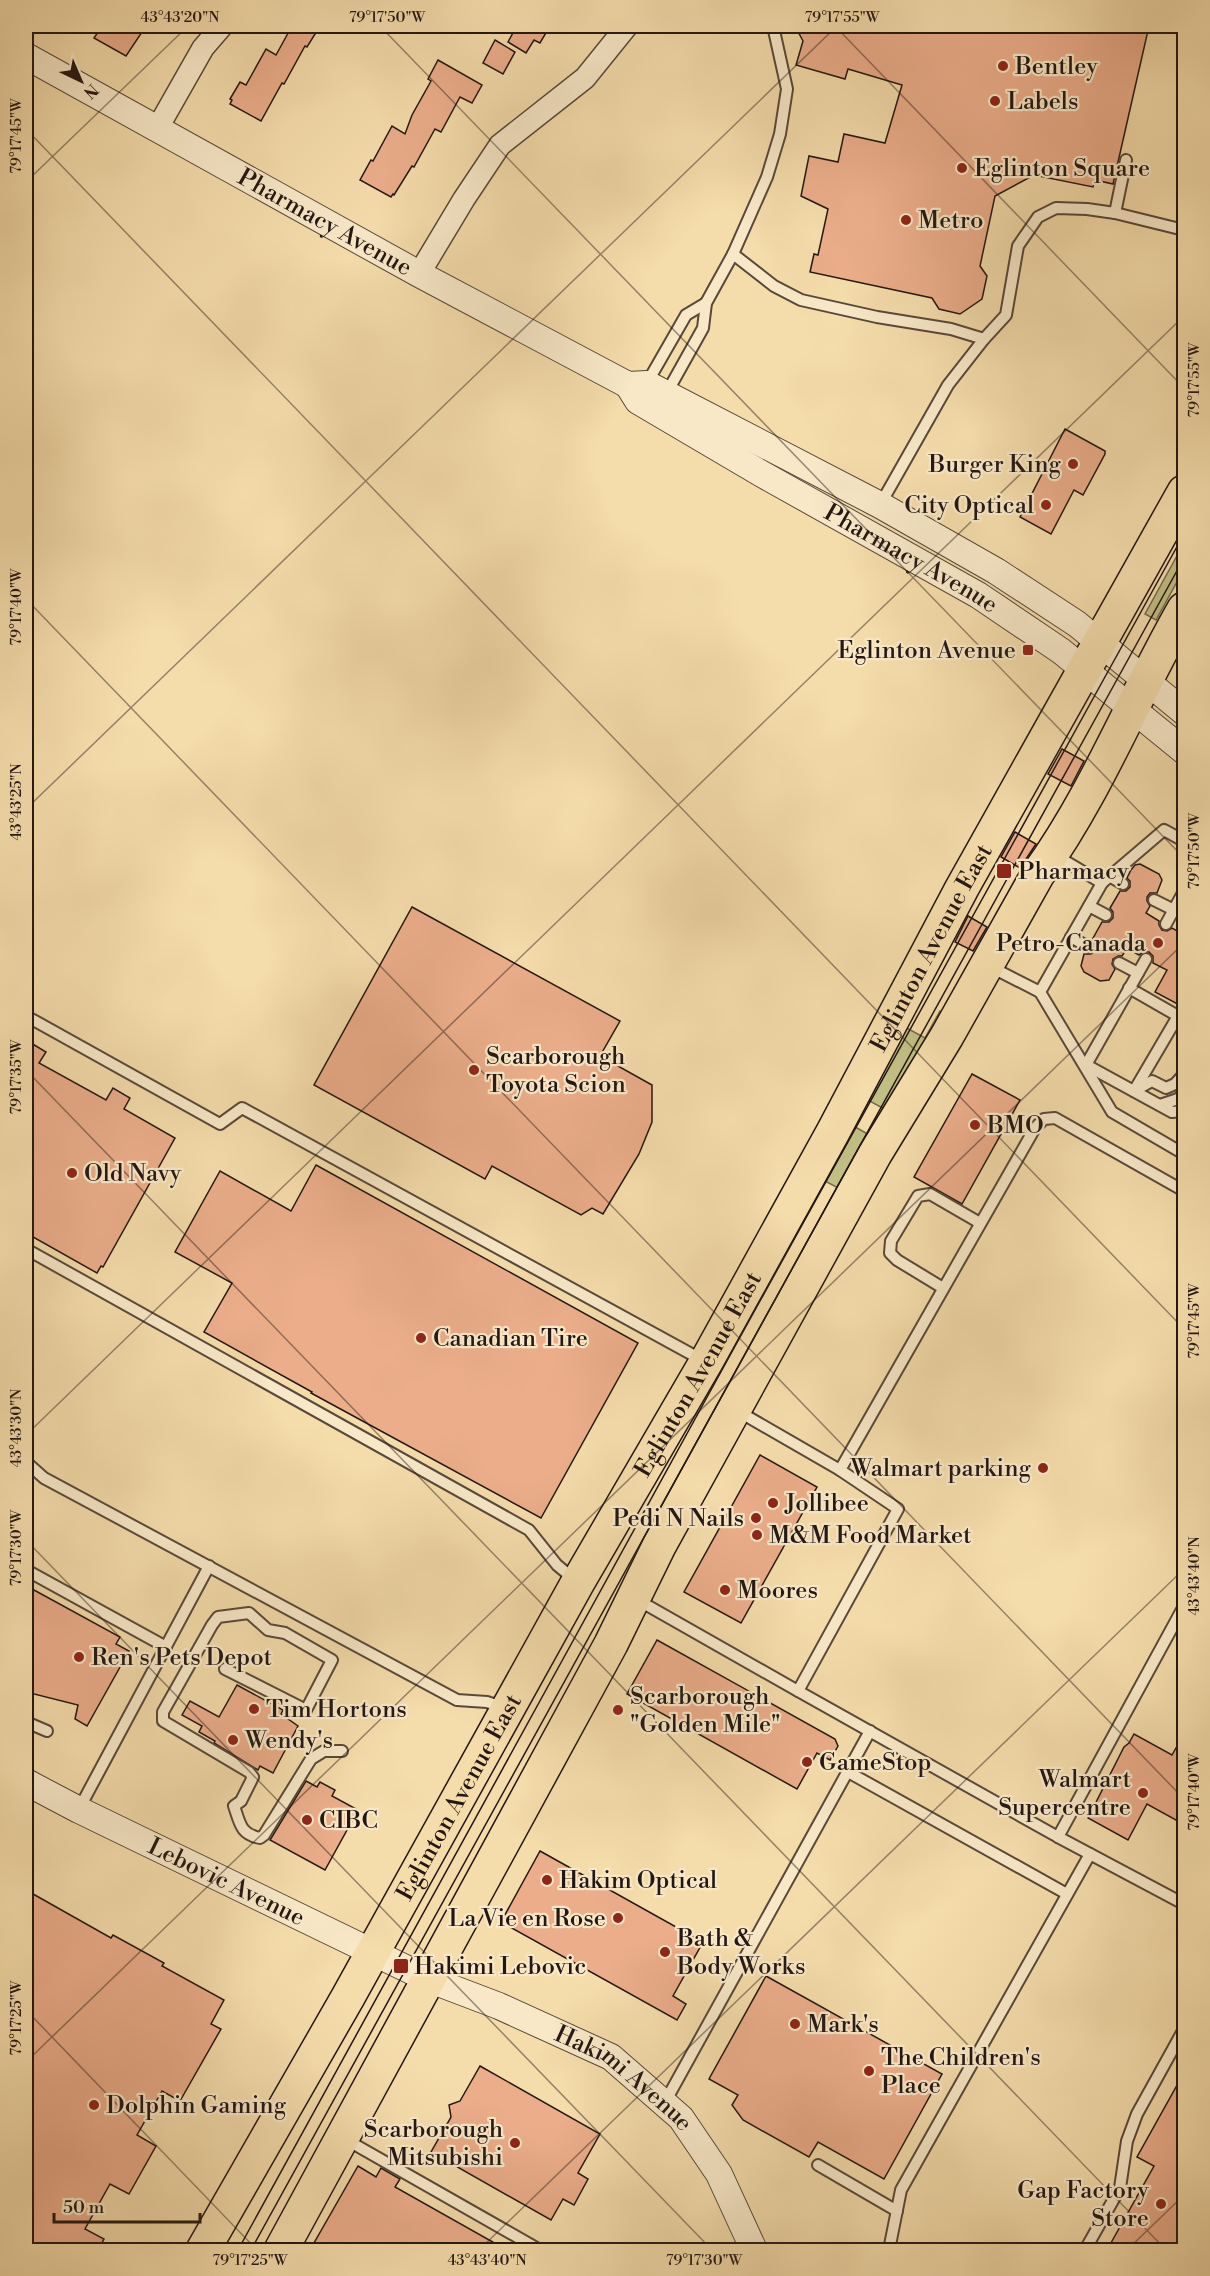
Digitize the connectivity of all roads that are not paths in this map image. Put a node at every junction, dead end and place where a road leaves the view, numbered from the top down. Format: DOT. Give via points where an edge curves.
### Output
graph roads {
  1 [pos="222,26"];
  2 [pos="627,26"];
  3 [pos="772,26"];
  4 [pos="26,56"];
  5 [pos="157,129"];
  6 [pos="1126,160"];
  7 [pos="1115,213"];
  8 [pos="1185,230"];
  9 [pos="733,254"];
  10 [pos="419,274"];
  11 [pos="706,303"];
  12 [pos="984,339"];
  13 [pos="647,395"];
  14 [pos="1185,492"];
  15 [pos="880,506"];
  16 [pos="1185,609"];
  17 [pos="1091,656"];
  18 [pos="1139,696"];
  19 [pos="1185,712"];
  20 [pos="1185,751"];
  21 [pos="1185,842"];
  22 [pos="1053,854"];
  23 [pos="1105,879"];
  24 [pos="1123,884"];
  25 [pos="1185,891"];
  26 [pos="1154,900"];
  27 [pos="1089,906"];
  28 [pos="1174,910"];
  29 [pos="1106,915"];
  30 [pos="1166,924"];
  31 [pos="1071,937"];
  32 [pos="1088,947"];
  33 [pos="1146,959"];
  34 [pos="1119,963"];
  35 [pos="987,964"];
  36 [pos="1138,974"];
  37 [pos="1129,988"];
  38 [pos="1040,992"];
  39 [pos="26,1016"];
  40 [pos="1086,1065"];
  41 [pos="1185,1074"];
  42 [pos="1134,1091"];
  43 [pos="1185,1092"];
  44 [pos="1160,1105"];
  45 [pos="1185,1111"];
  46 [pos="1185,1154"];
  47 [pos="1185,1191"];
  48 [pos="980,1223"];
  49 [pos="26,1249"];
  50 [pos="944,1288"];
  51 [pos="706,1362"];
  52 [pos="734,1409"];
  53 [pos="26,1462"];
  54 [pos="840,1470"];
  55 [pos="209,1566"];
  56 [pos="26,1570"];
  57 [pos="578,1582"];
  58 [pos="634,1598"];
  59 [pos="1185,1606"];
  60 [pos="166,1647"];
  61 [pos="225,1669"];
  62 [pos="798,1691"];
  63 [pos="508,1709"];
  64 [pos="26,1722"];
  65 [pos="47,1731"];
  66 [pos="870,1731"];
  67 [pos="342,1750"];
  68 [pos="848,1772"];
  69 [pos="26,1782"];
  70 [pos="79,1810"];
  71 [pos="1058,1837"];
  72 [pos="1090,1854"];
  73 [pos="1067,1894"];
  74 [pos="1185,1904"];
  75 [pos="372,1952"];
  76 [pos="428,1979"];
  77 [pos="1185,2029"];
  78 [pos="664,2104"];
  79 [pos="343,2137"];
  80 [pos="818,2165"];
  81 [pos="897,2211"];
  82 [pos="203,2250"];
  83 [pos="281,2250"];
  84 [pos="540,2250"];
  85 [pos="754,2250"];
  86 [pos="890,2250"];
  87 [pos="1085,2250"];
  1 -- 5 [label="street" via="203,48"];
  2 -- 10 [label="street" via="585,78 500,145"];
  3 -- 9 [label="lane" via="787,89 780,134 767,177"];
  4 -- 5 [label="street, Pharmacy Avenue"];
  5 -- 10 [label="street, Pharmacy Avenue"];
  6 -- 7 [label="lane"];
  7 -- 8 [label="lane"];
  7 -- 12 [label="lane" via="1056,208 1038,217 1018,246 1006,315"];
  9 -- 11 [label="lane"];
  9 -- 12 [label="lane" via="774,286 801,300"];
  10 -- 13 [label="street, Pharmacy Avenue"];
  11 -- 13 [label="lane" via="686,315"];
  11 -- 13 [label="lane" via="703,328"];
  12 -- 15 [label="lane" via="948,385"];
  13 -- 15 [label="street, Pharmacy Avenue"];
  13 -- 17 [label="street, Pharmacy Avenue" via="978,595 1061,651"];
  14 -- 17 [label="main road, Eglinton Avenue East"];
  15 -- 17 [label="street, Pharmacy Avenue" via="996,571 1077,624"];
  16 -- 18 [label="main road, Eglinton Avenue East"];
  17 -- 18 [label="street, Pharmacy Avenue"];
  17 -- 51 [label="main road, Eglinton Avenue East"];
  18 -- 19 [label="street, Pharmacy Avenue"];
  18 -- 20 [label="street, Pharmacy Avenue"];
  18 -- 22 [label="main road, Eglinton Avenue East"];
  21 -- 23 [label="lane" via="1164,830"];
  22 -- 23 [label="lane"];
  22 -- 35 [label="main road, Eglinton Avenue East"];
  23 -- 24 [label="lane"];
  23 -- 27 [label="lane"];
  25 -- 28 [label="lane"];
  26 -- 28 [label="lane"];
  27 -- 29 [label="lane"];
  27 -- 31 [label="lane"];
  28 -- 30 [label="lane"];
  31 -- 32 [label="lane"];
  31 -- 38 [label="lane"];
  33 -- 36 [label="lane"];
  34 -- 36 [label="lane"];
  35 -- 38 [label="lane"];
  35 -- 52 [label="main road, Eglinton Avenue East" via="888,1130"];
  36 -- 37 [label="lane"];
  37 -- 40 [label="lane"];
  37 -- 42 [label="lane" via="1178,1016"];
  38 -- 40 [label="lane"];
  39 -- 51 [label="lane" via="219,1124 242,1108"];
  40 -- 42 [label="lane"];
  40 -- 46 [label="lane" via="1112,1112"];
  41 -- 42 [label="lane" via="1166,1088 1152,1081"];
  42 -- 44 [label="lane"];
  43 -- 44 [label="lane"];
  44 -- 45 [label="lane" via="1173,1112"];
  47 -- 48 [label="lane" via="1055,1118 1044,1119"];
  48 -- 50 [label="lane"];
  48 -- 50 [label="lane" via="930,1194 918,1196 891,1241 891,1253 897,1260"];
  49 -- 57 [label="lane" via="529,1530 557,1565"];
  50 -- 54 [label="lane"];
  51 -- 57 [label="main road, Eglinton Avenue East"];
  52 -- 54 [label="lane"];
  52 -- 58 [label="main road, Eglinton Avenue East"];
  53 -- 55 [label="lane" via="44,1478"];
  54 -- 62 [label="lane" via="898,1509"];
  55 -- 60 [label="lane"];
  55 -- 63 [label="lane" via="458,1700 487,1702"];
  56 -- 60 [label="lane"];
  57 -- 63 [label="main road, Eglinton Avenue East"];
  58 -- 62 [label="lane"];
  58 -- 76 [label="main road, Eglinton Avenue East"];
  59 -- 71 [label="lane"];
  60 -- 70 [label="lane"];
  61 -- 67 [label="lane" via="306,1710 332,1660 285,1633 268,1630 249,1613 218,1617 163,1712 164,1721 253,1777 241,1801 234,1806 241,1827 249,1836 264,1835 311,1759 324,1750"];
  62 -- 66 [label="lane"];
  63 -- 75 [label="main road, Eglinton Avenue East"];
  64 -- 65 [label="lane"];
  66 -- 68 [label="lane"];
  66 -- 71 [label="lane"];
  68 -- 73 [label="lane"];
  68 -- 78 [label="lane"];
  69 -- 70 [label="street, Lebovic Avenue"];
  70 -- 75 [label="street, Lebovic Avenue"];
  71 -- 72 [label="lane"];
  72 -- 73 [label="lane"];
  72 -- 74 [label="lane"];
  73 -- 81 [label="lane" via="901,2190"];
  75 -- 76 [label="street, Lebovic Avenue"];
  75 -- 82 [label="main road, Eglinton Avenue East"];
  76 -- 78 [label="street, Hakimi Avenue" via="499,2006 611,2057"];
  76 -- 79 [label="main road, Eglinton Avenue East"];
  77 -- 87 [label="lane" via="1137,2114 1127,2141 1120,2188"];
  78 -- 85 [label="street, Hakimi Avenue" via="681,2118 719,2174"];
  79 -- 83 [label="main road, Eglinton Avenue East"];
  79 -- 84 [label="lane"];
  80 -- 81 [label="lane"];
  81 -- 86 [label="lane"];
}
